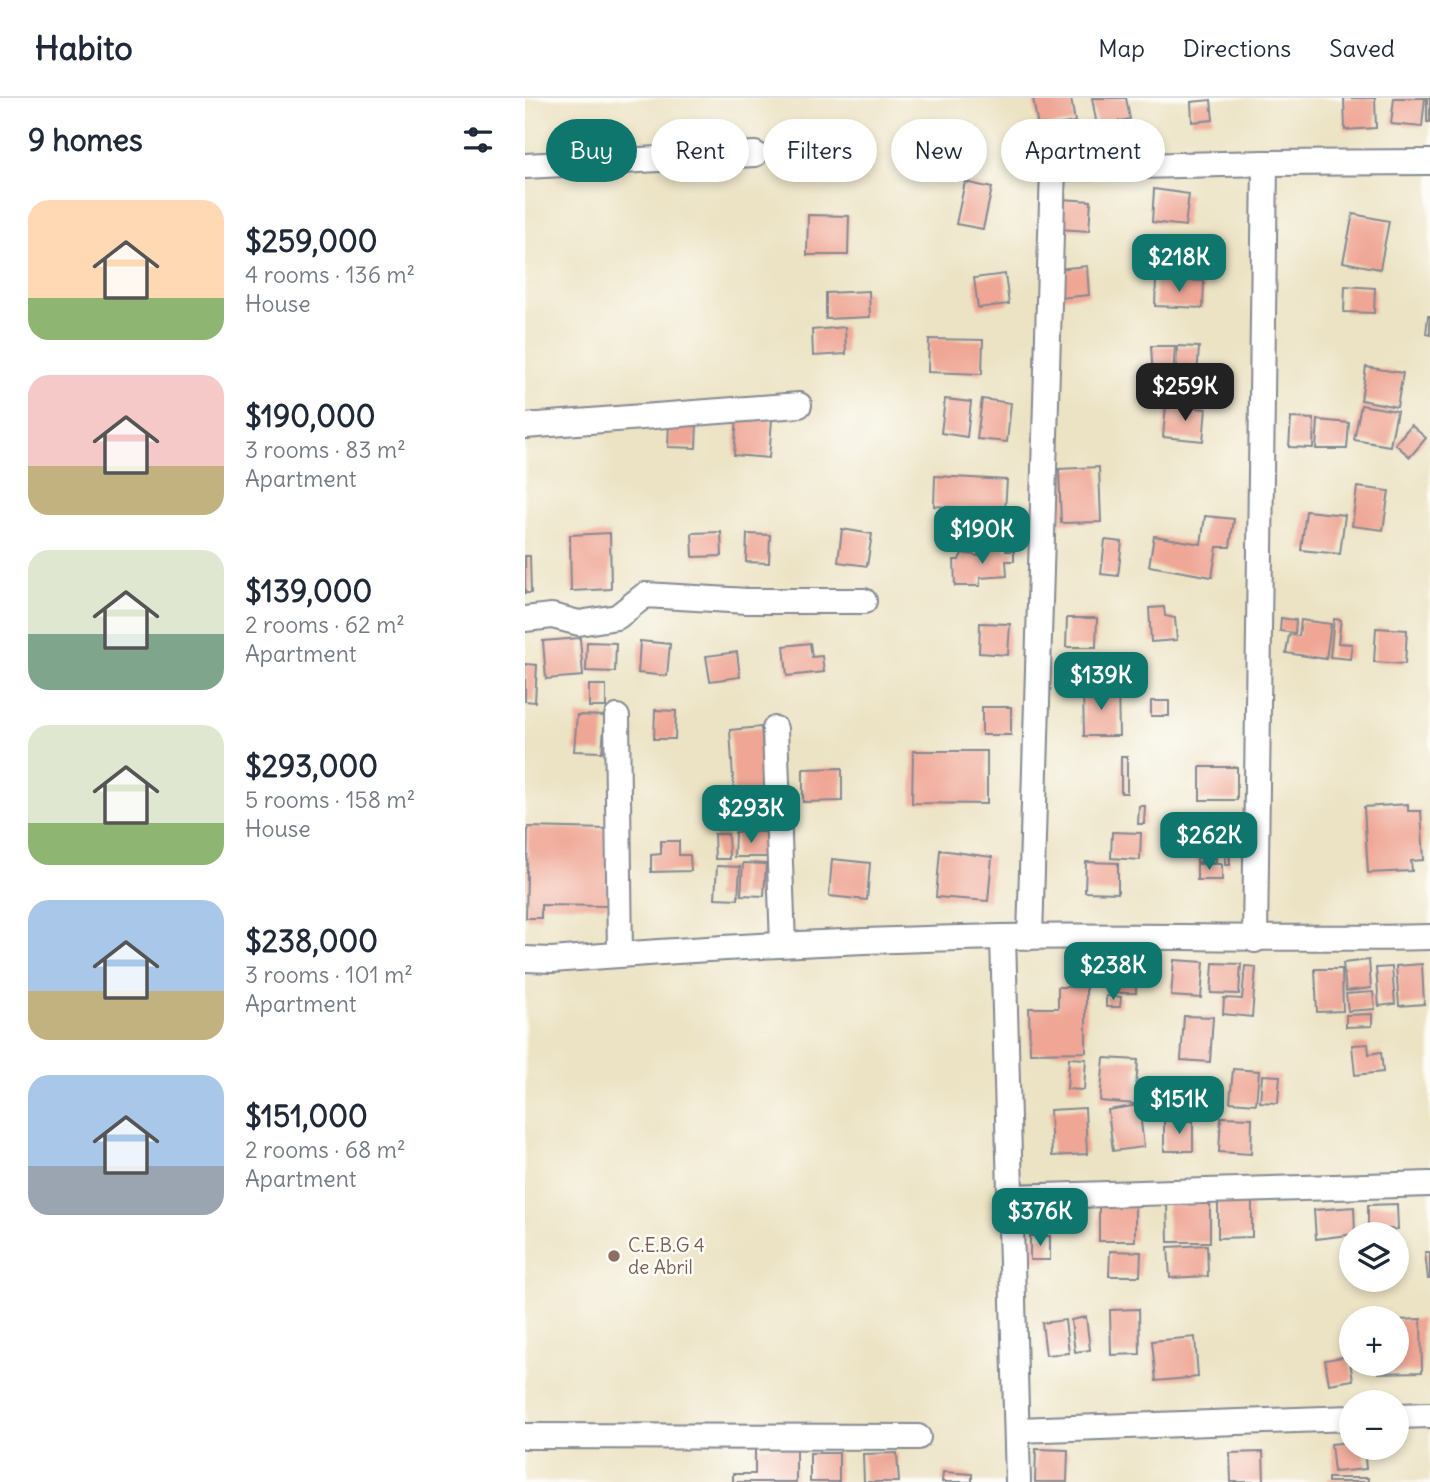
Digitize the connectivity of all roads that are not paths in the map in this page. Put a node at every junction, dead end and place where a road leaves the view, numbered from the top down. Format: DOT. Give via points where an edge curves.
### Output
graph roads {
  1 [pos="755,154"];
  2 [pos="1430,162"];
  3 [pos="1265,163"];
  4 [pos="525,166"];
  5 [pos="799,405"];
  6 [pos="525,426"];
  7 [pos="864,601"];
  8 [pos="525,619"];
  9 [pos="617,717"];
  10 [pos="775,729"];
  11 [pos="1003,937"];
  12 [pos="1030,937"];
  13 [pos="1430,937"];
  14 [pos="1255,940"];
  15 [pos="783,944"];
  16 [pos="620,954"];
  17 [pos="525,959"];
  18 [pos="1430,1184"];
  19 [pos="1010,1197"];
  20 [pos="1430,1415"];
  21 [pos="1409,1416"];
  22 [pos="1339,1418"];
  23 [pos="1017,1430"];
  24 [pos="525,1436"];
  25 [pos="918,1437"];
  26 [pos="1018,1482"];
  1 -- 4 [label="street"];
  2 -- 3 [label="street"];
  3 -- 12 [label="street" via="1053,168"];
  3 -- 14 [label="street"];
  5 -- 6 [label="street"];
  7 -- 8 [label="street" via="645,595 617,617 579,623 552,616"];
  9 -- 16 [label="street"];
  10 -- 15 [label="street"];
  11 -- 12 [label="street"];
  11 -- 15 [label="street"];
  11 -- 19 [label="street"];
  12 -- 14 [label="street"];
  13 -- 14 [label="street"];
  15 -- 16 [label="street"];
  16 -- 17 [label="street"];
  18 -- 19 [label="street"];
  19 -- 23 [label="street"];
  20 -- 21 [label="street"];
  22 -- 23 [label="street"];
  23 -- 26 [label="street"];
  24 -- 25 [label="street"];
}
